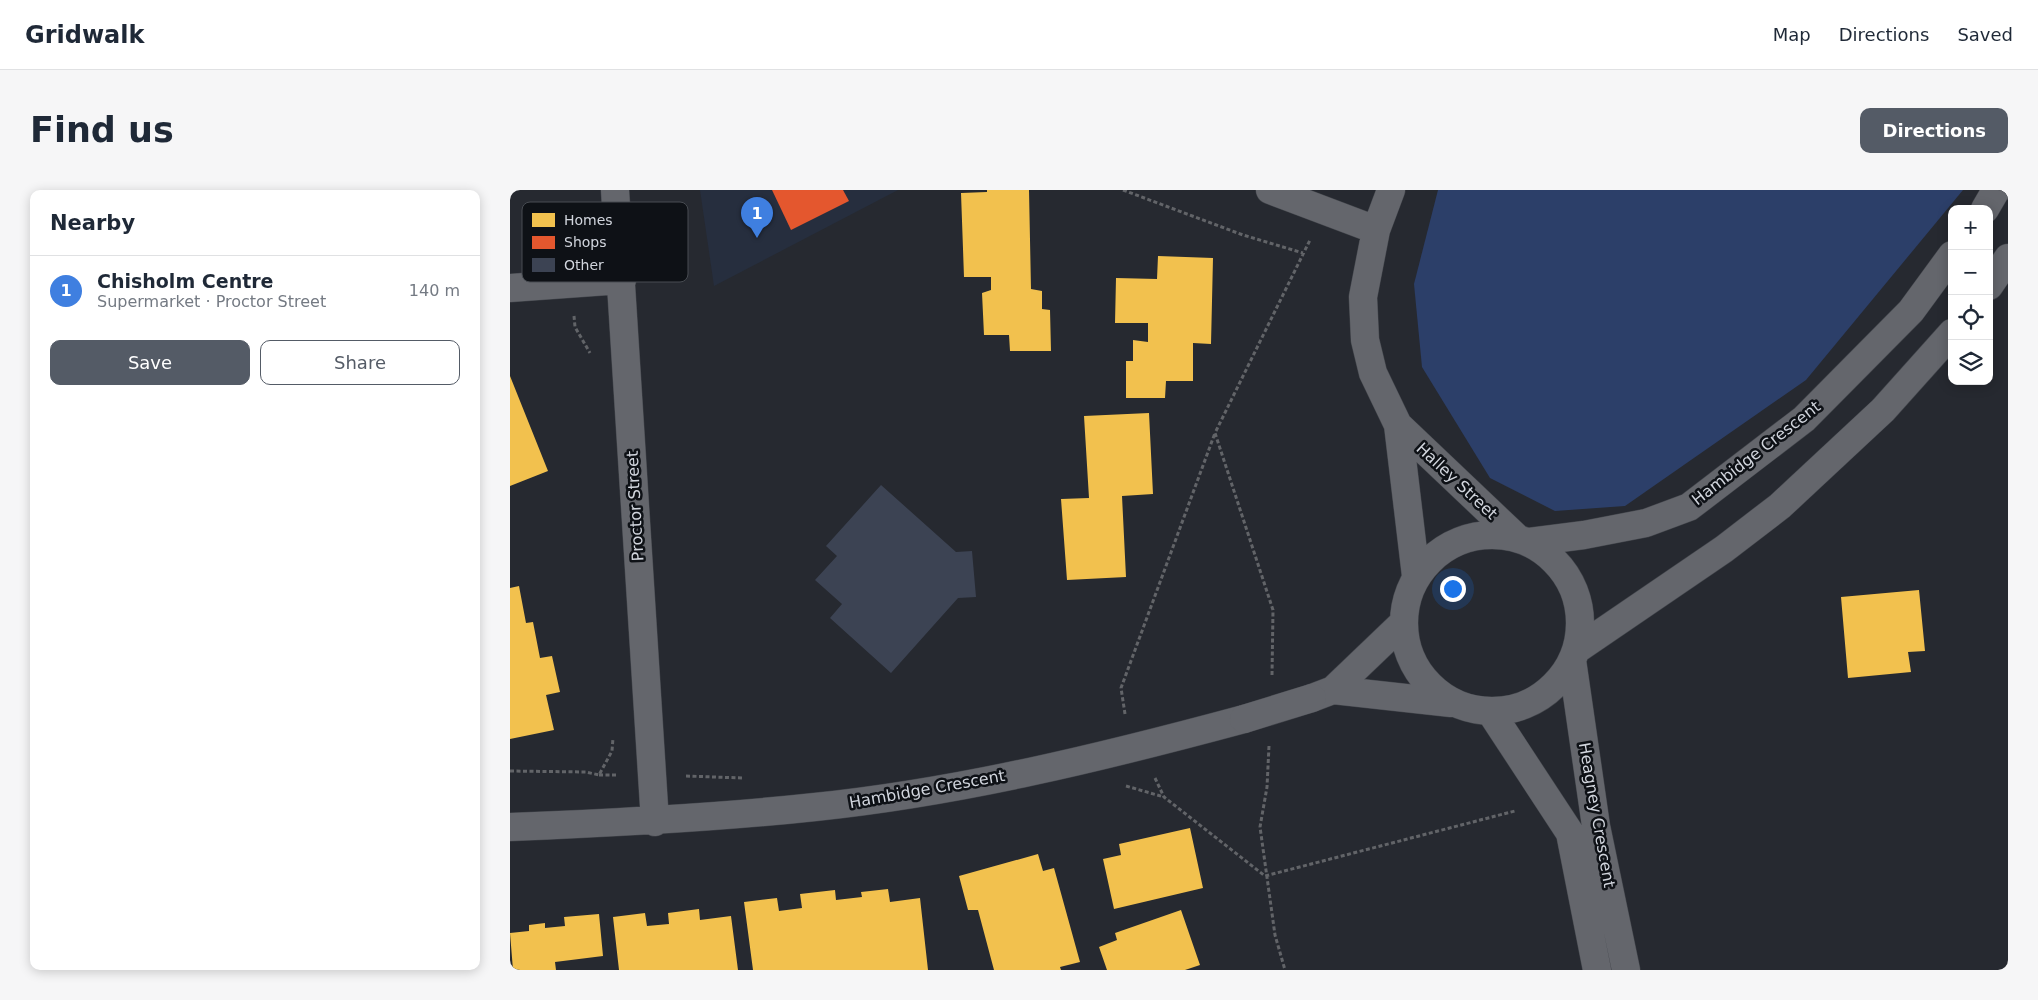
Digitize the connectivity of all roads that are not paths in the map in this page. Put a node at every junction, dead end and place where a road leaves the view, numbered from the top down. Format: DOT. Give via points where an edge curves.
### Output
graph roads {
  1 [pos="1270,190"];
  2 [pos="1391,190"];
  3 [pos="1996,190"];
  4 [pos="1987,205"];
  5 [pos="1376,230"];
  6 [pos="2008,258"];
  7 [pos="1948,261"];
  8 [pos="1993,280"];
  9 [pos="594,282"];
  10 [pos="622,282"];
  11 [pos="510,288"];
  12 [pos="1948,337"];
  13 [pos="1398,425"];
  14 [pos="1522,539"];
  15 [pos="1416,576"];
  16 [pos="1404,624"];
  17 [pos="1574,655"];
  18 [pos="1323,694"];
  19 [pos="1451,703"];
  20 [pos="1490,711"];
  21 [pos="655,822"];
  22 [pos="510,827"];
  23 [pos="1613,906"];
  24 [pos="1585,912"];
  25 [pos="1597,970"];
  26 [pos="1626,970"];
  1 -- 5 [label="street"];
  2 -- 5 [label="street, Halley Street"];
  3 -- 4 [label="street"];
  5 -- 13 [label="street, Halley Street" via="1363,297 1365,340 1373,373"];
  6 -- 8 [label="street"];
  7 -- 14 [label="street, Hambidge Crescent" via="1911,311 1804,419 1689,507 1646,523 1584,535"];
  9 -- 11 [label="street"];
  10 -- 21 [label="street, Proctor Street"];
  12 -- 17 [label="street" via="1883,410 1780,506"];
  13 -- 14 [label="street, Halley Street"];
  13 -- 15 [label="street, Halley Street"];
  14 -- 15 [label="street" via="1478,535 1442,549"];
  14 -- 17 [label="street" via="1556,561 1573,588 1580,619"];
  15 -- 16 [label="street" via="1407,599"];
  16 -- 18 [label="street, Hambidge Crescent"];
  16 -- 19 [label="street" via="1411,657 1430,685"];
  17 -- 20 [label="street" via="1552,688 1523,706"];
  17 -- 23 [label="street, Heagney Crescent" via="1596,826"];
  18 -- 19 [label="street, Hambidge Crescent"];
  18 -- 21 [label="street, Hambidge Crescent, bridge" via="1141,746 977,783 817,807"];
  19 -- 20 [label="street"];
  20 -- 24 [label="street, Heagney Crescent" via="1570,833"];
  21 -- 22 [label="street, Hambidge Crescent"];
  23 -- 24 [label="street"];
  23 -- 26 [label="street, Heagney Crescent"];
  24 -- 25 [label="street, Heagney Crescent"];
}
